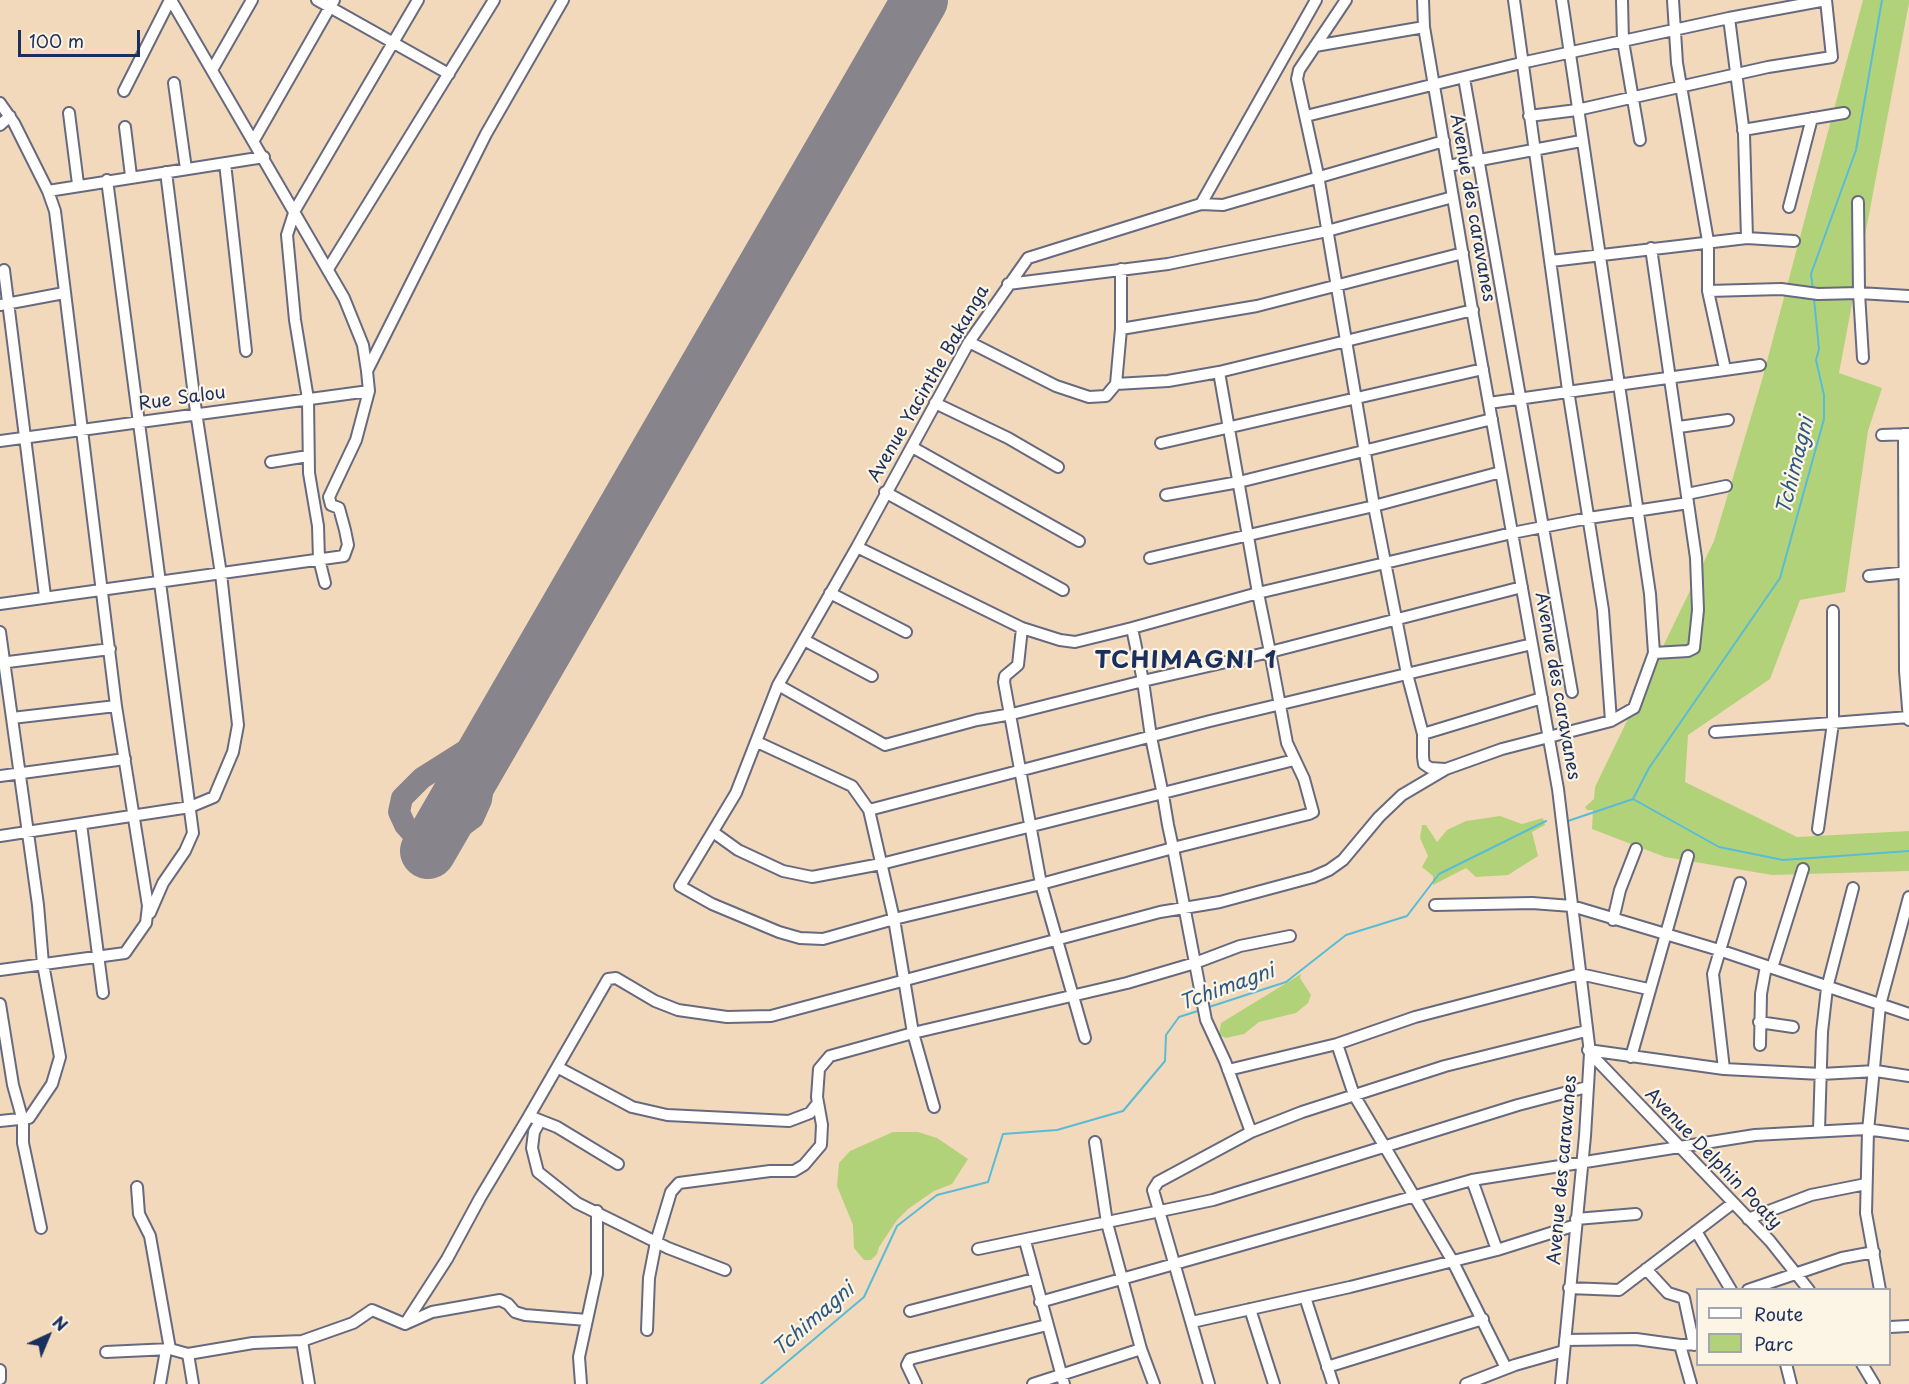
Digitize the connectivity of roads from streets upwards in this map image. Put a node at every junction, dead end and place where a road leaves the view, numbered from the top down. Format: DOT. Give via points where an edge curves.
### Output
graph roads {
  1 [pos="171,0"];
  2 [pos="252,0"];
  3 [pos="317,0"];
  4 [pos="418,0"];
  5 [pos="495,0"];
  6 [pos="563,0"];
  7 [pos="1316,0"];
  8 [pos="1346,0"];
  9 [pos="1423,0"];
  10 [pos="1514,0"];
  11 [pos="1562,0"];
  12 [pos="1622,0"];
  13 [pos="1673,0"];
  14 [pos="1826,0"];
  15 [pos="332,4"];
  16 [pos="1730,18"];
  17 [pos="1424,27"];
  18 [pos="1675,29"];
  19 [pos="1623,41"];
  20 [pos="394,44"];
  21 [pos="1315,46"];
  22 [pos="1569,53"];
  23 [pos="1521,63"];
  24 [pos="212,70"];
  25 [pos="449,74"];
  26 [pos="1735,75"];
  27 [pos="1464,78"];
  28 [pos="174,83"];
  29 [pos="1434,85"];
  30 [pos="1682,87"];
  31 [pos="124,91"];
  32 [pos="1631,98"];
  33 [pos="0,103"];
  34 [pos="1577,110"];
  35 [pos="69,112"];
  36 [pos="1844,113"];
  37 [pos="10,116"];
  38 [pos="1529,116"];
  39 [pos="1306,117"];
  40 [pos="1812,118"];
  41 [pos="0,125"];
  42 [pos="125,127"];
  43 [pos="1743,130"];
  44 [pos="254,140"];
  45 [pos="1640,140"];
  46 [pos="1444,141"];
  47 [pos="1581,141"];
  48 [pos="1534,150"];
  49 [pos="264,157"];
  50 [pos="1480,160"];
  51 [pos="225,163"];
  52 [pos="1448,166"];
  53 [pos="186,168"];
  54 [pos="166,172"];
  55 [pos="1318,175"];
  56 [pos="131,176"];
  57 [pos="108,180"];
  58 [pos="78,184"];
  59 [pos="48,191"];
  60 [pos="1453,197"];
  61 [pos="1858,202"];
  62 [pos="1201,204"];
  63 [pos="1789,207"];
  64 [pos="295,210"];
  65 [pos="1327,231"];
  66 [pos="1747,238"];
  67 [pos="1708,241"];
  68 [pos="1794,241"];
  69 [pos="1651,248"];
  70 [pos="1463,253"];
  71 [pos="1601,255"];
  72 [pos="1551,261"];
  73 [pos="328,269"];
  74 [pos="1120,269"];
  75 [pos="4,270"];
  76 [pos="1008,284"];
  77 [pos="1337,286"];
  78 [pos="1708,291"];
  79 [pos="64,293"];
  80 [pos="1859,293"];
  81 [pos="1909,296"];
  82 [pos="4,305"];
  83 [pos="1473,310"];
  84 [pos="1121,329"];
  85 [pos="969,342"];
  86 [pos="1345,343"];
  87 [pos="246,351"];
  88 [pos="1863,358"];
  89 [pos="1760,364"];
  90 [pos="1483,369"];
  91 [pos="1725,369"];
  92 [pos="367,371"];
  93 [pos="1219,372"];
  94 [pos="1671,375"];
  95 [pos="1116,384"];
  96 [pos="1619,384"];
  97 [pos="1568,390"];
  98 [pos="369,391"];
  99 [pos="1354,396"];
  100 [pos="1520,398"];
  101 [pos="308,399"];
  102 [pos="935,403"];
  103 [pos="1489,403"];
  104 [pos="196,412"];
  105 [pos="1492,419"];
  106 [pos="1728,420"];
  107 [pos="139,421"];
  108 [pos="1229,426"];
  109 [pos="1679,427"];
  110 [pos="82,430"];
  111 [pos="1906,434"];
  112 [pos="1882,435"];
  113 [pos="25,437"];
  114 [pos="0,441"];
  115 [pos="1161,444"];
  116 [pos="912,447"];
  117 [pos="1365,451"];
  118 [pos="308,456"];
  119 [pos="271,462"];
  120 [pos="1058,467"];
  121 [pos="1502,472"];
  122 [pos="1239,482"];
  123 [pos="1726,486"];
  124 [pos="885,492"];
  125 [pos="1166,495"];
  126 [pos="1688,498"];
  127 [pos="1374,506"];
  128 [pos="1637,510"];
  129 [pos="1589,518"];
  130 [pos="1542,528"];
  131 [pos="1512,533"];
  132 [pos="1248,536"];
  133 [pos="1078,541"];
  134 [pos="856,547"];
  135 [pos="1150,558"];
  136 [pos="319,559"];
  137 [pos="1387,562"];
  138 [pos="1907,572"];
  139 [pos="221,574"];
  140 [pos="1869,576"];
  141 [pos="162,582"];
  142 [pos="325,584"];
  143 [pos="1522,587"];
  144 [pos="104,590"];
  145 [pos="1063,590"];
  146 [pos="830,593"];
  147 [pos="1258,593"];
  148 [pos="45,596"];
  149 [pos="0,604"];
  150 [pos="1833,612"];
  151 [pos="1396,619"];
  152 [pos="1022,628"];
  153 [pos="1132,628"];
  154 [pos="0,632"];
  155 [pos="906,632"];
  156 [pos="804,640"];
  157 [pos="1532,644"];
  158 [pos="110,649"];
  159 [pos="1270,651"];
  160 [pos="1654,653"];
  161 [pos="3,662"];
  162 [pos="1407,674"];
  163 [pos="872,676"];
  164 [pos="1143,681"];
  165 [pos="778,686"];
  166 [pos="1572,692"];
  167 [pos="1542,698"];
  168 [pos="116,706"];
  169 [pos="1280,706"];
  170 [pos="1012,714"];
  171 [pos="12,718"];
  172 [pos="1909,718"];
  173 [pos="1611,721"];
  174 [pos="1833,723"];
  175 [pos="1715,732"];
  176 [pos="1423,734"];
  177 [pos="1151,737"];
  178 [pos="1549,738"];
  179 [pos="758,742"];
  180 [pos="125,759"];
  181 [pos="1294,760"];
  182 [pos="1446,769"];
  183 [pos="1022,771"];
  184 [pos="20,773"];
  185 [pos="0,776"];
  186 [pos="1163,795"];
  187 [pos="190,807"];
  188 [pos="869,810"];
  189 [pos="135,816"];
  190 [pos="81,824"];
  191 [pos="1030,826"];
  192 [pos="1818,829"];
  193 [pos="26,831"];
  194 [pos="713,832"];
  195 [pos="0,836"];
  196 [pos="1173,848"];
  197 [pos="1636,849"];
  198 [pos="1688,856"];
  199 [pos="881,864"];
  200 [pos="1803,869"];
  201 [pos="1740,883"];
  202 [pos="1041,884"];
  203 [pos="1853,888"];
  204 [pos="1909,897"];
  205 [pos="1435,905"];
  206 [pos="1572,906"];
  207 [pos="1185,910"];
  208 [pos="894,919"];
  209 [pos="1614,920"];
  210 [pos="146,923"];
  211 [pos="1664,935"];
  212 [pos="1290,936"];
  213 [pos="1056,942"];
  214 [pos="1719,950"];
  215 [pos="98,958"];
  216 [pos="1195,963"];
  217 [pos="43,964"];
  218 [pos="1769,967"];
  219 [pos="0,970"];
  220 [pos="1580,974"];
  221 [pos="904,979"];
  222 [pos="1827,988"];
  223 [pos="1648,989"];
  224 [pos="103,993"];
  225 [pos="1071,997"];
  226 [pos="0,1004"];
  227 [pos="1880,1005"];
  228 [pos="1909,1014"];
  229 [pos="1759,1022"];
  230 [pos="1793,1027"];
  231 [pos="1586,1031"];
  232 [pos="913,1033"];
  233 [pos="1084,1038"];
  234 [pos="1337,1044"];
  235 [pos="1760,1045"];
  236 [pos="1589,1051"];
  237 [pos="1631,1057"];
  238 [pos="559,1068"];
  239 [pos="1228,1070"];
  240 [pos="1724,1070"];
  241 [pos="1876,1071"];
  242 [pos="1821,1074"];
  243 [pos="1909,1076"];
  244 [pos="1587,1087"];
  245 [pos="1354,1095"];
  246 [pos="817,1104"];
  247 [pos="933,1107"];
  248 [pos="529,1116"];
  249 [pos="0,1121"];
  250 [pos="23,1121"];
  251 [pos="540,1121"];
  252 [pos="1819,1130"];
  253 [pos="1868,1131"];
  254 [pos="1251,1132"];
  255 [pos="1909,1135"];
  256 [pos="1095,1142"];
  257 [pos="1678,1146"];
  258 [pos="1386,1148"];
  259 [pos="1582,1161"];
  260 [pos="618,1164"];
  261 [pos="1472,1180"];
  262 [pos="1866,1184"];
  263 [pos="136,1187"];
  264 [pos="1415,1197"];
  265 [pos="1733,1203"];
  266 [pos="597,1211"];
  267 [pos="1160,1213"];
  268 [pos="1636,1214"];
  269 [pos="1748,1219"];
  270 [pos="1576,1222"];
  271 [pos="1107,1223"];
  272 [pos="41,1228"];
  273 [pos="1696,1231"];
  274 [pos="1025,1241"];
  275 [pos="656,1242"];
  276 [pos="978,1249"];
  277 [pos="1497,1250"];
  278 [pos="1874,1252"];
  279 [pos="1452,1260"];
  280 [pos="1176,1264"];
  281 [pos="1646,1269"];
  282 [pos="725,1270"];
  283 [pos="1796,1275"];
  284 [pos="1124,1278"];
  285 [pos="1034,1279"];
  286 [pos="1569,1288"];
  287 [pos="1730,1288"];
  288 [pos="1754,1288"];
  289 [pos="1807,1288"];
  290 [pos="1880,1288"];
  291 [pos="1305,1297"];
  292 [pos="1040,1302"];
  293 [pos="1250,1309"];
  294 [pos="910,1311"];
  295 [pos="1483,1319"];
  296 [pos="587,1320"];
  297 [pos="1192,1322"];
  298 [pos="405,1324"];
  299 [pos="1047,1325"];
  300 [pos="1909,1326"];
  301 [pos="1891,1327"];
  302 [pos="647,1330"];
  303 [pos="302,1341"];
  304 [pos="1696,1344"];
  305 [pos="1680,1345"];
  306 [pos="1564,1346"];
  307 [pos="168,1349"];
  308 [pos="1141,1349"];
  309 [pos="106,1352"];
  310 [pos="188,1354"];
  311 [pos="1786,1366"];
  312 [pos="1863,1366"];
  313 [pos="1327,1367"];
  314 [pos="1506,1368"];
  315 [pos="0,1370"];
  316 [pos="0,1379"];
  317 [pos="1062,1380"];
  318 [pos="160,1384"];
  319 [pos="193,1384"];
  320 [pos="309,1384"];
  321 [pos="581,1384"];
  322 [pos="916,1384"];
  323 [pos="1033,1384"];
  324 [pos="1154,1384"];
  325 [pos="1209,1384"];
  326 [pos="1274,1384"];
  327 [pos="1333,1384"];
  328 [pos="1466,1384"];
  329 [pos="1561,1384"];
  330 [pos="1691,1384"];
  331 [pos="1791,1384"];
  332 [pos="1874,1384"];
  1 -- 24 [label="street"];
  1 -- 31 [label="street"];
  2 -- 24 [label="street"];
  3 -- 15 [label="street"];
  4 -- 20 [label="street"];
  5 -- 25 [label="street"];
  6 -- 92 [label="street" via="486,134"];
  7 -- 62 [label="street"];
  8 -- 21 [label="street"];
  9 -- 17 [label="street, Avenue des caravanes"];
  10 -- 23 [label="street"];
  11 -- 22 [label="street"];
  12 -- 19 [label="street"];
  13 -- 18 [label="street"];
  14 -- 16 [label="street"];
  14 -- 26 [label="street" via="1832,57"];
  15 -- 20 [label="street"];
  15 -- 44 [label="street"];
  16 -- 18 [label="street"];
  16 -- 26 [label="street"];
  17 -- 21 [label="street"];
  17 -- 29 [label="street, Avenue des caravanes"];
  18 -- 19 [label="street"];
  18 -- 30 [label="street"];
  19 -- 22 [label="street"];
  19 -- 32 [label="street"];
  20 -- 25 [label="street"];
  20 -- 64 [label="street"];
  21 -- 39 [label="street" via="1298,74"];
  22 -- 23 [label="street"];
  22 -- 34 [label="street"];
  23 -- 27 [label="street"];
  23 -- 38 [label="street"];
  24 -- 44 [label="street"];
  25 -- 73 [label="street"];
  26 -- 30 [label="street"];
  26 -- 43 [label="street"];
  27 -- 29 [label="street"];
  27 -- 50 [label="street"];
  28 -- 53 [label="street"];
  29 -- 39 [label="street"];
  29 -- 46 [label="street, Avenue des caravanes"];
  30 -- 32 [label="street"];
  30 -- 67 [label="street"];
  32 -- 34 [label="street"];
  32 -- 45 [label="street"];
  33 -- 37 [label="street"];
  34 -- 38 [label="street"];
  34 -- 47 [label="street"];
  35 -- 58 [label="street"];
  36 -- 40 [label="street"];
  37 -- 41 [label="street"];
  37 -- 59 [label="street"];
  38 -- 48 [label="street"];
  39 -- 55 [label="street"];
  40 -- 43 [label="street"];
  40 -- 63 [label="street"];
  42 -- 56 [label="street"];
  43 -- 66 [label="street"];
  44 -- 49 [label="street"];
  46 -- 52 [label="street, Avenue des caravanes"];
  46 -- 55 [label="street"];
  47 -- 48 [label="street"];
  47 -- 71 [label="street"];
  48 -- 50 [label="street"];
  48 -- 72 [label="street"];
  49 -- 51 [label="street"];
  49 -- 64 [label="street"];
  50 -- 52 [label="street"];
  50 -- 100 [label="street"];
  51 -- 53 [label="street"];
  51 -- 87 [label="street"];
  52 -- 60 [label="street, Avenue des caravanes"];
  53 -- 54 [label="street"];
  54 -- 56 [label="street"];
  54 -- 104 [label="street"];
  55 -- 62 [label="street" via="1223,205"];
  55 -- 65 [label="street"];
  56 -- 57 [label="street"];
  57 -- 58 [label="street"];
  57 -- 107 [label="street"];
  58 -- 59 [label="street"];
  59 -- 79 [label="street" via="55,211"];
  60 -- 65 [label="street"];
  60 -- 70 [label="street, Avenue des caravanes"];
  61 -- 80 [label="street"];
  62 -- 76 [label="street, Avenue Yacinthe Bakanga" via="1028,258"];
  64 -- 73 [label="street"];
  64 -- 101 [label="street" via="287,248"];
  65 -- 74 [label="street" via="1168,264"];
  65 -- 77 [label="street"];
  66 -- 67 [label="street"];
  66 -- 68 [label="street"];
  67 -- 69 [label="street"];
  67 -- 78 [label="street"];
  69 -- 71 [label="street"];
  69 -- 94 [label="street"];
  70 -- 77 [label="street"];
  70 -- 83 [label="street, Avenue des caravanes"];
  71 -- 72 [label="street"];
  71 -- 96 [label="street"];
  72 -- 97 [label="street"];
  73 -- 92 [label="street" via="356,325"];
  74 -- 76 [label="street"];
  74 -- 84 [label="street"];
  75 -- 82 [label="street"];
  76 -- 85 [label="street, Avenue Yacinthe Bakanga"];
  77 -- 84 [label="street" via="1257,306"];
  77 -- 86 [label="street"];
  78 -- 80 [label="street"];
  78 -- 91 [label="street"];
  79 -- 82 [label="street"];
  79 -- 110 [label="street"];
  80 -- 81 [label="street"];
  80 -- 88 [label="street"];
  82 -- 113 [label="street"];
  83 -- 86 [label="street"];
  83 -- 90 [label="street, Avenue des caravanes"];
  84 -- 95 [label="street"];
  85 -- 95 [label="street" via="1056,386 1089,397 1106,396"];
  85 -- 102 [label="street, Avenue Yacinthe Bakanga"];
  86 -- 93 [label="street"];
  86 -- 99 [label="street"];
  89 -- 91 [label="street"];
  90 -- 99 [label="street"];
  90 -- 103 [label="street, Avenue des caravanes"];
  91 -- 94 [label="street"];
  92 -- 98 [label="street"];
  93 -- 95 [label="street" via="1168,381"];
  93 -- 108 [label="street"];
  94 -- 96 [label="street"];
  94 -- 109 [label="street"];
  96 -- 97 [label="street"];
  96 -- 128 [label="street"];
  97 -- 100 [label="street"];
  97 -- 129 [label="street"];
  98 -- 101 [label="street, Rue Salou"];
  98 -- 136 [label="street" via="356,440 329,497 332,505 339,508 348,545 344,556"];
  99 -- 108 [label="street"];
  99 -- 117 [label="street"];
  100 -- 103 [label="street"];
  100 -- 130 [label="street"];
  101 -- 104 [label="street, Rue Salou"];
  101 -- 118 [label="street"];
  102 -- 116 [label="street, Avenue Yacinthe Bakanga"];
  102 -- 120 [label="street"];
  103 -- 105 [label="street, Avenue des caravanes"];
  104 -- 107 [label="street, Rue Salou"];
  104 -- 139 [label="street"];
  105 -- 117 [label="street"];
  105 -- 121 [label="street, Avenue des caravanes"];
  106 -- 109 [label="street"];
  107 -- 110 [label="street, Rue Salou"];
  107 -- 141 [label="street"];
  108 -- 115 [label="street"];
  108 -- 122 [label="street"];
  109 -- 126 [label="street"];
  110 -- 113 [label="street, Rue Salou"];
  110 -- 144 [label="street"];
  111 -- 112 [label="street"];
  111 -- 138 [label="street"];
  113 -- 114 [label="street, Rue Salou"];
  113 -- 148 [label="street"];
  116 -- 124 [label="street, Avenue Yacinthe Bakanga"];
  116 -- 133 [label="street"];
  117 -- 122 [label="street"];
  117 -- 127 [label="street"];
  118 -- 119 [label="street"];
  118 -- 136 [label="street"];
  121 -- 127 [label="street"];
  121 -- 131 [label="street, Avenue des caravanes"];
  122 -- 125 [label="street"];
  122 -- 132 [label="street"];
  123 -- 126 [label="street"];
  124 -- 134 [label="street, Avenue Yacinthe Bakanga"];
  124 -- 145 [label="street"];
  126 -- 128 [label="street"];
  126 -- 160 [label="street" via="1696,558 1696,642 1688,651"];
  127 -- 132 [label="street"];
  127 -- 137 [label="street"];
  128 -- 129 [label="street"];
  128 -- 160 [label="street"];
  129 -- 130 [label="street"];
  129 -- 173 [label="street" via="1607,638"];
  130 -- 131 [label="street"];
  130 -- 166 [label="street"];
  131 -- 137 [label="street"];
  131 -- 143 [label="street, Avenue des caravanes"];
  132 -- 135 [label="street"];
  132 -- 147 [label="street"];
  134 -- 146 [label="street, Avenue Yacinthe Bakanga"];
  134 -- 152 [label="street"];
  136 -- 139 [label="street"];
  136 -- 142 [label="street"];
  137 -- 147 [label="street"];
  137 -- 151 [label="street"];
  138 -- 140 [label="street"];
  138 -- 172 [label="street" via="1905,670"];
  139 -- 141 [label="street"];
  139 -- 187 [label="street" via="238,725 233,752 214,796"];
  141 -- 144 [label="street"];
  141 -- 187 [label="street"];
  143 -- 151 [label="street"];
  143 -- 157 [label="street, Avenue des caravanes"];
  144 -- 148 [label="street"];
  144 -- 158 [label="street"];
  146 -- 155 [label="street"];
  146 -- 156 [label="street, Avenue Yacinthe Bakanga"];
  147 -- 153 [label="street"];
  147 -- 159 [label="street"];
  148 -- 149 [label="street"];
  150 -- 174 [label="street"];
  151 -- 159 [label="street"];
  151 -- 162 [label="street"];
  152 -- 153 [label="street" via="1075,642"];
  152 -- 170 [label="street" via="1018,665 1005,676 1004,682"];
  153 -- 164 [label="street"];
  154 -- 161 [label="street"];
  156 -- 163 [label="street"];
  156 -- 165 [label="street, Avenue Yacinthe Bakanga"];
  157 -- 162 [label="street"];
  157 -- 167 [label="street, Avenue des caravanes"];
  158 -- 161 [label="street"];
  158 -- 168 [label="street"];
  159 -- 164 [label="street"];
  159 -- 169 [label="street"];
  160 -- 173 [label="street" via="1634,708"];
  161 -- 171 [label="street"];
  162 -- 169 [label="street"];
  162 -- 176 [label="street"];
  164 -- 170 [label="street"];
  164 -- 177 [label="street"];
  165 -- 170 [label="street" via="885,745"];
  165 -- 179 [label="street, Avenue Yacinthe Bakanga"];
  167 -- 176 [label="street"];
  167 -- 178 [label="street, Avenue des caravanes"];
  168 -- 171 [label="street"];
  168 -- 180 [label="street"];
  169 -- 177 [label="street"];
  169 -- 181 [label="street"];
  170 -- 183 [label="street"];
  171 -- 184 [label="street"];
  172 -- 174 [label="street"];
  173 -- 178 [label="street"];
  174 -- 175 [label="street"];
  174 -- 192 [label="street"];
  176 -- 182 [label="street" via="1424,764"];
  177 -- 183 [label="street"];
  177 -- 186 [label="street"];
  178 -- 182 [label="street" via="1502,748"];
  178 -- 206 [label="street, Avenue des caravanes"];
  179 -- 188 [label="street" via="852,786"];
  179 -- 194 [label="street" via="736,793"];
  180 -- 184 [label="street"];
  180 -- 189 [label="street"];
  181 -- 186 [label="street"];
  181 -- 196 [label="street" via="1313,812"];
  182 -- 207 [label="street" via="1402,795 1343,860 1329,870"];
  183 -- 188 [label="street"];
  183 -- 191 [label="street"];
  184 -- 185 [label="street"];
  184 -- 193 [label="street"];
  186 -- 191 [label="street"];
  186 -- 196 [label="street"];
  187 -- 189 [label="street"];
  187 -- 210 [label="street" via="193,833 163,883"];
  188 -- 199 [label="street"];
  189 -- 190 [label="street"];
  189 -- 210 [label="street" via="148,906"];
  190 -- 193 [label="street"];
  190 -- 215 [label="street"];
  191 -- 199 [label="street"];
  191 -- 202 [label="street"];
  193 -- 195 [label="street"];
  193 -- 217 [label="street"];
  194 -- 199 [label="street" via="738,850 797,875 812,877"];
  194 -- 208 [label="street" via="680,885 739,916 800,938 823,939"];
  196 -- 202 [label="street"];
  196 -- 207 [label="street"];
  197 -- 209 [label="street" via="1620,890"];
  198 -- 211 [label="street"];
  199 -- 208 [label="street"];
  200 -- 218 [label="street"];
  201 -- 214 [label="street"];
  202 -- 208 [label="street"];
  202 -- 213 [label="street"];
  203 -- 222 [label="street"];
  204 -- 227 [label="street"];
  205 -- 206 [label="street"];
  206 -- 209 [label="street"];
  206 -- 220 [label="street, Avenue des caravanes"];
  207 -- 213 [label="street" via="1160,912"];
  207 -- 216 [label="street"];
  208 -- 221 [label="street"];
  209 -- 211 [label="street"];
  210 -- 215 [label="street" via="125,953"];
  211 -- 214 [label="street"];
  211 -- 223 [label="street"];
  212 -- 216 [label="street" via="1240,946"];
  213 -- 221 [label="street"];
  213 -- 225 [label="street"];
  214 -- 218 [label="street"];
  214 -- 240 [label="street" via="1713,974"];
  215 -- 217 [label="street"];
  215 -- 224 [label="street"];
  216 -- 225 [label="street"];
  216 -- 239 [label="street" via="1206,1020"];
  217 -- 219 [label="street"];
  217 -- 250 [label="street" via="60,1057 52,1084"];
  218 -- 222 [label="street"];
  218 -- 229 [label="street"];
  220 -- 223 [label="street"];
  220 -- 231 [label="street, Avenue des caravanes"];
  220 -- 234 [label="street" via="1415,1017"];
  221 -- 232 [label="street"];
  221 -- 238 [label="street" via="771,1016 748,1017 703,1016 678,1010 611,977"];
  222 -- 227 [label="street"];
  222 -- 242 [label="street"];
  223 -- 237 [label="street"];
  225 -- 232 [label="street"];
  225 -- 233 [label="street"];
  226 -- 250 [label="street"];
  227 -- 228 [label="street"];
  227 -- 241 [label="street"];
  229 -- 230 [label="street"];
  229 -- 235 [label="street"];
  231 -- 236 [label="street, Avenue des caravanes"];
  231 -- 245 [label="street" via="1445,1066"];
  232 -- 246 [label="street" via="830,1056 819,1069"];
  232 -- 247 [label="street"];
  234 -- 239 [label="street"];
  234 -- 245 [label="street"];
  236 -- 237 [label="street"];
  236 -- 244 [label="street, Avenue des caravanes"];
  236 -- 257 [label="street, Avenue Delphin Poaty"];
  237 -- 240 [label="street"];
  238 -- 246 [label="street" via="625,1104 668,1115 789,1121 810,1113"];
  238 -- 248 [label="street"];
  239 -- 254 [label="street"];
  240 -- 242 [label="street"];
  241 -- 242 [label="street"];
  241 -- 243 [label="street"];
  241 -- 253 [label="street"];
  242 -- 252 [label="street"];
  244 -- 258 [label="street"];
  244 -- 259 [label="street, Avenue des caravanes"];
  245 -- 254 [label="street"];
  245 -- 258 [label="street"];
  246 -- 275 [label="street" via="821,1145 804,1165 794,1171 679,1184 671,1192"];
  248 -- 251 [label="street"];
  248 -- 298 [label="street" via="447,1260"];
  249 -- 250 [label="street"];
  250 -- 272 [label="street" via="23,1143"];
  251 -- 260 [label="street"];
  251 -- 266 [label="street" via="532,1148 538,1172 577,1203"];
  252 -- 253 [label="street"];
  252 -- 257 [label="street"];
  253 -- 255 [label="street"];
  253 -- 262 [label="street"];
  254 -- 267 [label="street" via="1158,1182 1153,1190"];
  256 -- 271 [label="street"];
  257 -- 259 [label="street"];
  257 -- 265 [label="street, Avenue Delphin Poaty"];
  258 -- 264 [label="street"];
  258 -- 267 [label="street"];
  259 -- 261 [label="street"];
  259 -- 270 [label="street, Avenue des caravanes"];
  261 -- 264 [label="street"];
  261 -- 277 [label="street"];
  262 -- 269 [label="street" via="1811,1195"];
  262 -- 278 [label="street" via="1866,1213"];
  263 -- 307 [label="street" via="139,1214 150,1236"];
  264 -- 279 [label="street"];
  264 -- 280 [label="street"];
  265 -- 269 [label="street, Avenue Delphin Poaty"];
  265 -- 273 [label="street"];
  266 -- 275 [label="street"];
  266 -- 296 [label="street" via="597,1275"];
  267 -- 271 [label="street"];
  267 -- 280 [label="street"];
  268 -- 270 [label="street"];
  269 -- 283 [label="street, Avenue Delphin Poaty"];
  270 -- 277 [label="street"];
  270 -- 286 [label="street, Avenue des caravanes"];
  271 -- 274 [label="street"];
  271 -- 284 [label="street"];
  273 -- 281 [label="street"];
  273 -- 287 [label="street"];
  274 -- 276 [label="street"];
  274 -- 285 [label="street"];
  275 -- 282 [label="street"];
  275 -- 302 [label="street" via="649,1278"];
  277 -- 279 [label="street"];
  278 -- 283 [label="street" via="1842,1258"];
  278 -- 290 [label="street"];
  279 -- 291 [label="street"];
  279 -- 295 [label="street"];
  280 -- 284 [label="street"];
  280 -- 297 [label="street"];
  281 -- 286 [label="street" via="1619,1290"];
  281 -- 304 [label="street" via="1668,1293 1684,1298"];
  283 -- 288 [label="street"];
  283 -- 289 [label="street, Avenue Delphin Poaty"];
  284 -- 292 [label="street"];
  284 -- 308 [label="street"];
  285 -- 292 [label="street"];
  285 -- 294 [label="street"];
  286 -- 306 [label="street, Avenue des caravanes"];
  291 -- 293 [label="street"];
  291 -- 313 [label="street"];
  292 -- 299 [label="street"];
  293 -- 297 [label="street"];
  293 -- 326 [label="street"];
  295 -- 313 [label="street"];
  295 -- 314 [label="street"];
  296 -- 298 [label="street" via="525,1315 500,1300 432,1312"];
  296 -- 321 [label="street" via="579,1357"];
  297 -- 325 [label="street"];
  298 -- 303 [label="street" via="372,1310 352,1323"];
  299 -- 317 [label="street"];
  299 -- 322 [label="street" via="910,1359 907,1365"];
  300 -- 301 [label="street"];
  303 -- 310 [label="street" via="253,1343"];
  303 -- 320 [label="street"];
  304 -- 305 [label="street"];
  305 -- 306 [label="street" via="1636,1339"];
  305 -- 330 [label="street"];
  306 -- 314 [label="street"];
  306 -- 329 [label="street, Avenue des caravanes"];
  307 -- 309 [label="street"];
  307 -- 310 [label="street"];
  307 -- 318 [label="street"];
  308 -- 317 [label="street"];
  308 -- 324 [label="street"];
  310 -- 319 [label="street"];
  311 -- 331 [label="street"];
  312 -- 332 [label="street"];
  313 -- 327 [label="street"];
  314 -- 328 [label="street"];
  315 -- 316 [label="street"];
  317 -- 323 [label="street"];
}
